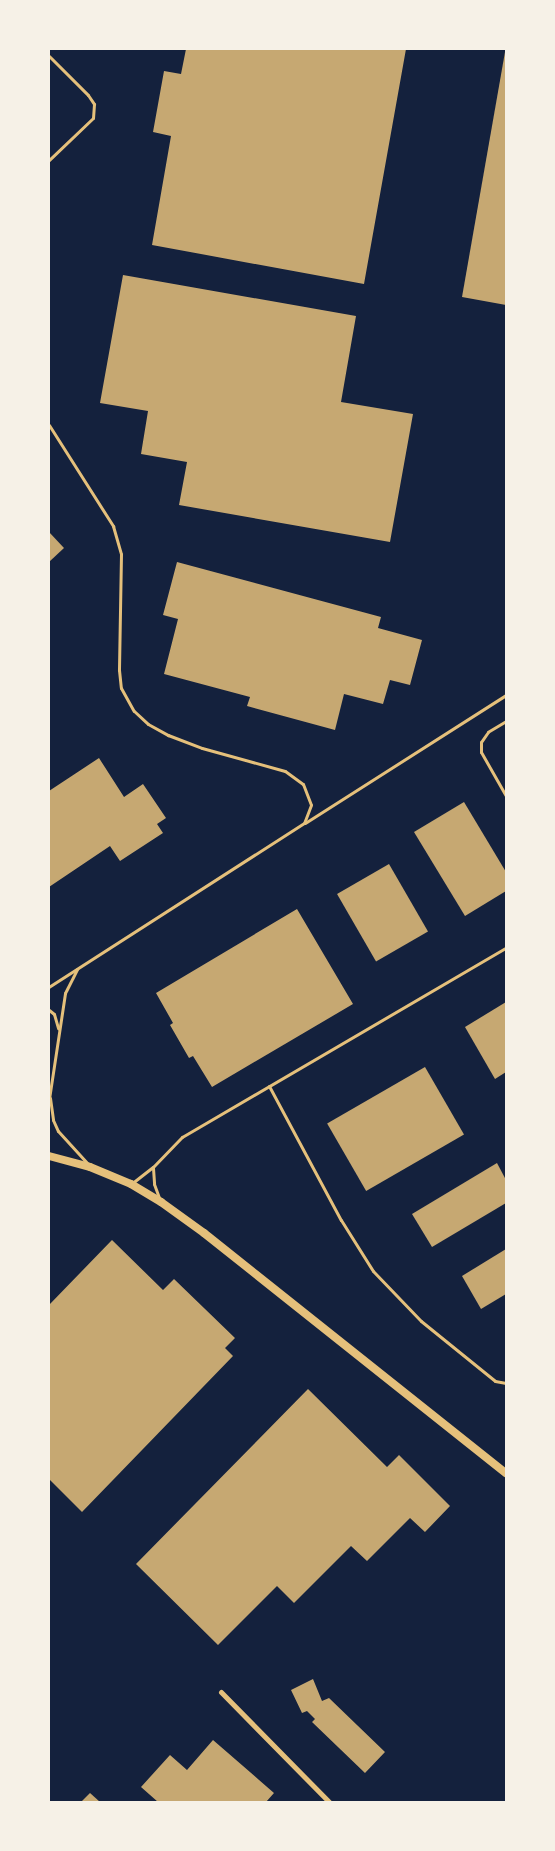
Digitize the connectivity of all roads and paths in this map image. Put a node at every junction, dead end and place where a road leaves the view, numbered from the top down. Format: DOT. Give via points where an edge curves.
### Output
graph roads {
  1 [pos="49,56"];
  2 [pos="49,160"];
  3 [pos="49,425"];
  4 [pos="506,695"];
  5 [pos="506,721"];
  6 [pos="506,796"];
  7 [pos="304,823"];
  8 [pos="506,948"];
  9 [pos="77,968"];
  10 [pos="49,987"];
  11 [pos="49,1010"];
  12 [pos="58,1029"];
  13 [pos="270,1086"];
  14 [pos="49,1097"];
  15 [pos="49,1156"];
  16 [pos="90,1167"];
  17 [pos="153,1167"];
  18 [pos="130,1184"];
  19 [pos="161,1202"];
  20 [pos="506,1383"];
  21 [pos="494,1461"];
  22 [pos="506,1468"];
  23 [pos="506,1472"];
  24 [pos="221,1692"];
  25 [pos="329,1802"];
  1 -- 2 [label="lane" via="94,104 92,118"];
  3 -- 7 [label="lane" via="113,526 121,554 118,670 122,688 134,711 148,724 168,735 285,771 303,784 311,805"];
  4 -- 7 [label="lane"];
  5 -- 6 [label="lane" via="488,732 481,752"];
  7 -- 9 [label="lane"];
  8 -- 13 [label="lane"];
  9 -- 10 [label="lane"];
  9 -- 12 [label="lane" via="69,982"];
  11 -- 12 [label="lane" via="54,1014"];
  12 -- 14 [label="lane"];
  13 -- 17 [label="lane" via="182,1137"];
  13 -- 20 [label="lane" via="341,1220 373,1271 421,1321 495,1381"];
  14 -- 16 [label="lane" via="58,1131"];
  15 -- 16 [label="street"];
  16 -- 18 [label="street"];
  17 -- 18 [label="lane"];
  17 -- 19 [label="lane" via="154,1184"];
  18 -- 19 [label="street"];
  19 -- 21 [label="street"];
  21 -- 22 [label="street"];
  21 -- 23 [label="street"];
  24 -- 25 [label="street"];
}
